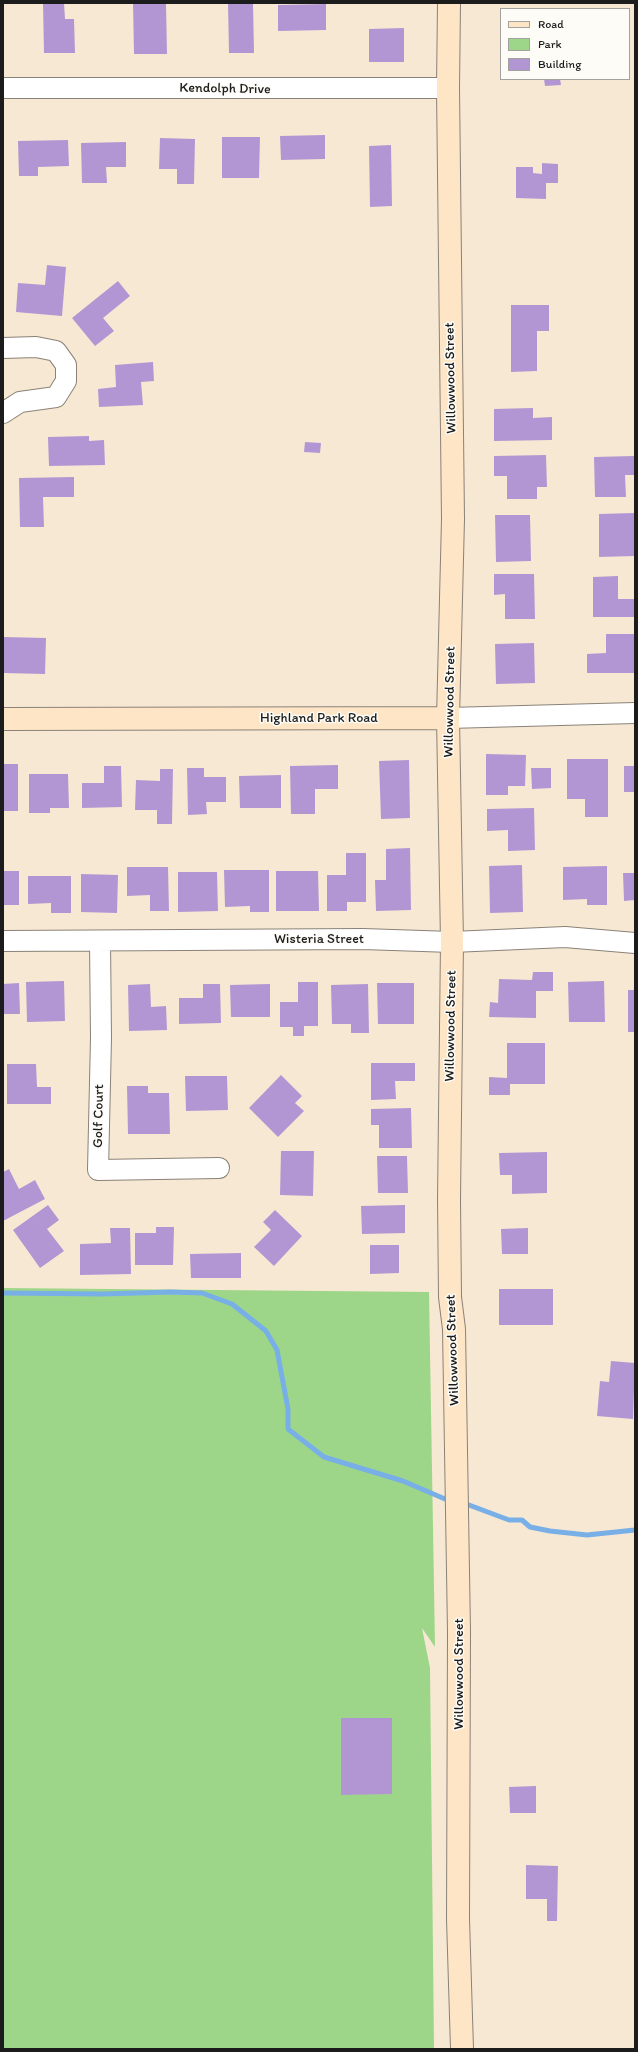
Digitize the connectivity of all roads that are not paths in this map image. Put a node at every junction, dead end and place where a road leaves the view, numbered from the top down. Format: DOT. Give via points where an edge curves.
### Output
graph roads {
  1 [pos="449,3"];
  2 [pos="3,88"];
  3 [pos="448,88"];
  4 [pos="3,348"];
  5 [pos="3,414"];
  6 [pos="635,712"];
  7 [pos="448,718"];
  8 [pos="3,719"];
  9 [pos="3,941"];
  10 [pos="100,941"];
  11 [pos="452,942"];
  12 [pos="635,943"];
  13 [pos="219,1168"];
  14 [pos="462,2049"];
  1 -- 3 [label="street, Willowwood Street"];
  2 -- 3 [label="street, Kendolph Drive"];
  3 -- 7 [label="street, Willowwood Street" via="453,519"];
  4 -- 5 [label="street" via="36,347 56,351 66,365 66,381 56,397 20,402"];
  6 -- 7 [label="street, Highland Park Road"];
  7 -- 8 [label="street, Highland Park Road"];
  7 -- 11 [label="street, Willowwood Street"];
  9 -- 10 [label="street, Wisteria Street"];
  10 -- 11 [label="street, Wisteria Street" via="363,939"];
  10 -- 13 [label="street, Golf Court" via="98,1170"];
  11 -- 12 [label="street, Wisteria Street" via="565,937"];
  11 -- 14 [label="street, Willowwood Street" via="449,1200 459,1624 458,1919"];
}
